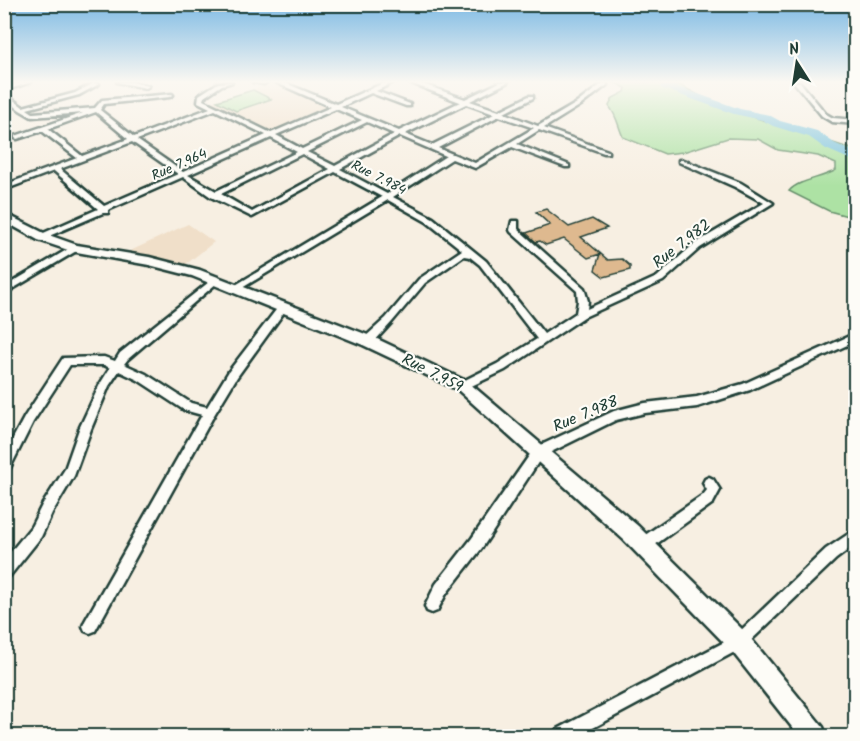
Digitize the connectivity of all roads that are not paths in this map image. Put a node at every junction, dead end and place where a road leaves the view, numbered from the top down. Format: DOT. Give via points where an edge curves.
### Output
graph roads {
  1 [pos="77,117"];
  2 [pos="104,117"];
  3 [pos="192,117"];
  4 [pos="233,117"];
  5 [pos="314,117"];
  6 [pos="359,117"];
  7 [pos="435,117"];
  8 [pos="491,117"];
  9 [pos="508,117"];
  10 [pos="558,117"];
  11 [pos="827,117"];
  12 [pos="367,120"];
  13 [pos="855,122"];
  14 [pos="43,128"];
  15 [pos="538,128"];
  16 [pos="399,134"];
  17 [pos="272,135"];
  18 [pos="17,137"];
  19 [pos="131,140"];
  20 [pos="511,144"];
  21 [pos="432,148"];
  22 [pos="302,152"];
  23 [pos="606,152"];
  24 [pos="451,156"];
  25 [pos="82,159"];
  26 [pos="681,161"];
  27 [pos="567,166"];
  28 [pos="56,168"];
  29 [pos="335,170"];
  30 [pos="184,175"];
  31 [pos="4,188"];
  32 [pos="214,195"];
  33 [pos="388,197"];
  34 [pos="105,211"];
  35 [pos="4,216"];
  36 [pos="515,223"];
  37 [pos="42,237"];
  38 [pos="75,248"];
  39 [pos="470,254"];
  40 [pos="214,281"];
  41 [pos="234,289"];
  42 [pos="4,291"];
  43 [pos="282,308"];
  44 [pos="581,315"];
  45 [pos="855,337"];
  46 [pos="543,340"];
  47 [pos="368,341"];
  48 [pos="118,366"];
  49 [pos="463,386"];
  50 [pos="210,412"];
  51 [pos="542,452"];
  52 [pos="4,468"];
  53 [pos="709,483"];
  54 [pos="855,535"];
  55 [pos="643,545"];
  56 [pos="6,571"];
  57 [pos="432,606"];
  58 [pos="90,626"];
  59 [pos="739,642"];
  60 [pos="562,736"];
  61 [pos="814,736"];
  1 -- 14 [label="street"];
  2 -- 19 [label="street"];
  3 -- 19 [label="street"];
  4 -- 17 [label="street, Rue 7.984"];
  5 -- 17 [label="street, Rue 7.964"];
  6 -- 12 [label="street"];
  7 -- 16 [label="street"];
  8 -- 21 [label="street"];
  9 -- 15 [label="street"];
  10 -- 15 [label="street"];
  11 -- 13 [label="street"];
  12 -- 16 [label="street"];
  12 -- 22 [label="street"];
  14 -- 18 [label="street"];
  14 -- 25 [label="street"];
  15 -- 20 [label="street"];
  15 -- 23 [label="street"];
  16 -- 21 [label="street"];
  16 -- 29 [label="street"];
  17 -- 22 [label="street, Rue 7.984"];
  17 -- 30 [label="street, Rue 7.964"];
  19 -- 25 [label="street"];
  19 -- 30 [label="street"];
  20 -- 24 [label="street" via="474,166"];
  20 -- 27 [label="street"];
  21 -- 24 [label="street"];
  22 -- 29 [label="street, Rue 7.984"];
  22 -- 32 [label="street"];
  24 -- 33 [label="street"];
  25 -- 28 [label="street"];
  26 -- 44 [label="street, Rue 7.982" via="769,202 697,246 660,279"];
  28 -- 31 [label="street"];
  28 -- 34 [label="street"];
  29 -- 32 [label="street" via="252,215"];
  29 -- 33 [label="street, Rue 7.984"];
  30 -- 32 [label="street"];
  30 -- 34 [label="street, Rue 7.964"];
  33 -- 39 [label="street, Rue 7.984" via="430,220"];
  33 -- 41 [label="street"];
  34 -- 37 [label="street, Rue 7.964"];
  35 -- 37 [label="street, Rue 7.959"];
  36 -- 44 [label="street" via="514,230 581,290"];
  37 -- 38 [label="street, Rue 7.959"];
  38 -- 40 [label="street, Rue 7.959" via="172,266"];
  38 -- 42 [label="street"];
  39 -- 46 [label="street, Rue 7.984" via="489,270"];
  39 -- 47 [label="street" via="462,253 422,281"];
  40 -- 41 [label="street, Rue 7.959"];
  40 -- 48 [label="street" via="124,356"];
  41 -- 43 [label="street, Rue 7.959"];
  43 -- 47 [label="street, Rue 7.959"];
  43 -- 50 [label="street"];
  44 -- 46 [label="street, Rue 7.982"];
  45 -- 51 [label="street, Rue 7.988" via="746,387 697,402 614,416"];
  46 -- 49 [label="street, Rue 7.982"];
  47 -- 49 [label="street, Rue 7.959"];
  48 -- 50 [label="street" via="188,407"];
  48 -- 52 [label="street" via="104,361 67,361 29,419"];
  48 -- 56 [label="street" via="94,408 70,472 36,532"];
  49 -- 51 [label="street, Rue 7.959"];
  50 -- 58 [label="street"];
  51 -- 55 [label="street, Rue 7.959"];
  51 -- 57 [label="street, Rue 7.988" via="534,458"];
  53 -- 55 [label="street" via="714,490 708,499"];
  54 -- 59 [label="street"];
  55 -- 59 [label="street, Rue 7.959"];
  59 -- 60 [label="street"];
  59 -- 61 [label="street, Rue 7.959"];
}
